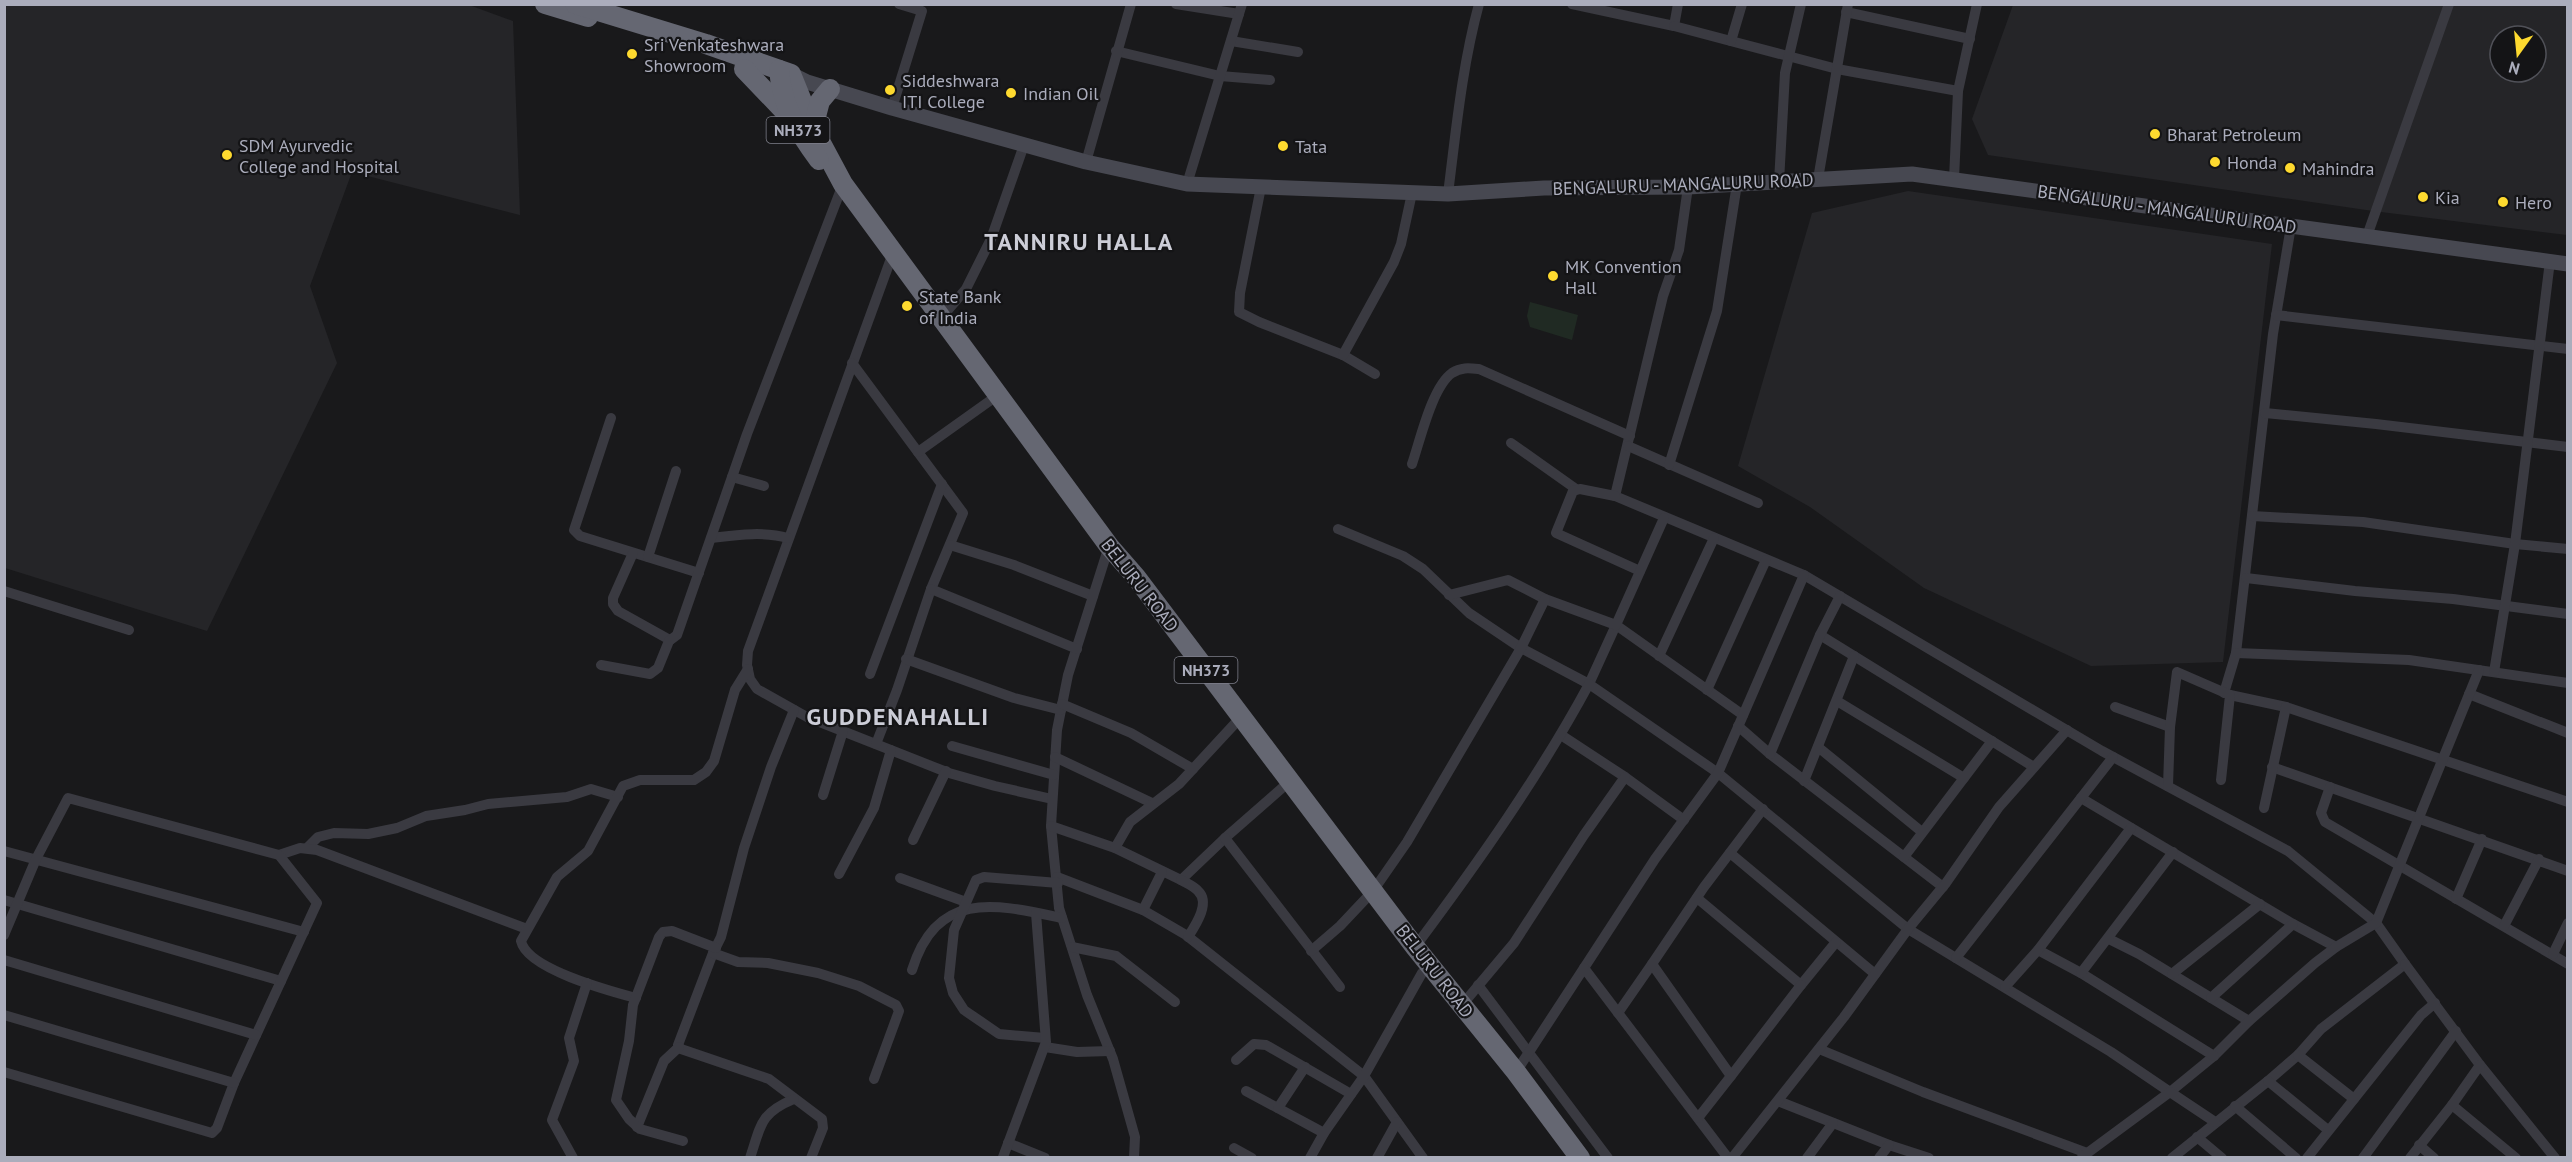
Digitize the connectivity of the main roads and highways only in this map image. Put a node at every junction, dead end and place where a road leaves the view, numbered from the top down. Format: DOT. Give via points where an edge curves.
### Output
graph roads {
  1 [pos="544,4"];
  2 [pos="575,4"];
  3 [pos="613,9"];
  4 [pos="744,69"];
  5 [pos="790,78"];
  6 [pos="830,89"];
  7 [pos="790,116"];
  8 [pos="813,128"];
  9 [pos="841,181"];
  10 [pos="1580,1158"];
  1 -- 4 [label="highway"];
  2 -- 3 [label="highway, BENGALURU - MANGALURU ROAD"];
  3 -- 5 [label="highway, BENGALURU - MANGALURU ROAD"];
  4 -- 5 [label="highway"];
  4 -- 7 [label="highway"];
  5 -- 7 [label="highway, BELURU ROAD / NH373"];
  5 -- 8 [label="highway, BELURU ROAD / NH373"];
  6 -- 8 [label="highway" via="819,101"];
  7 -- 9 [label="highway, BELURU ROAD / NH373" via="828,172"];
  8 -- 9 [label="highway, BELURU ROAD / NH373"];
  9 -- 10 [label="highway, BELURU ROAD / NH373" via="1108,546"];
}
